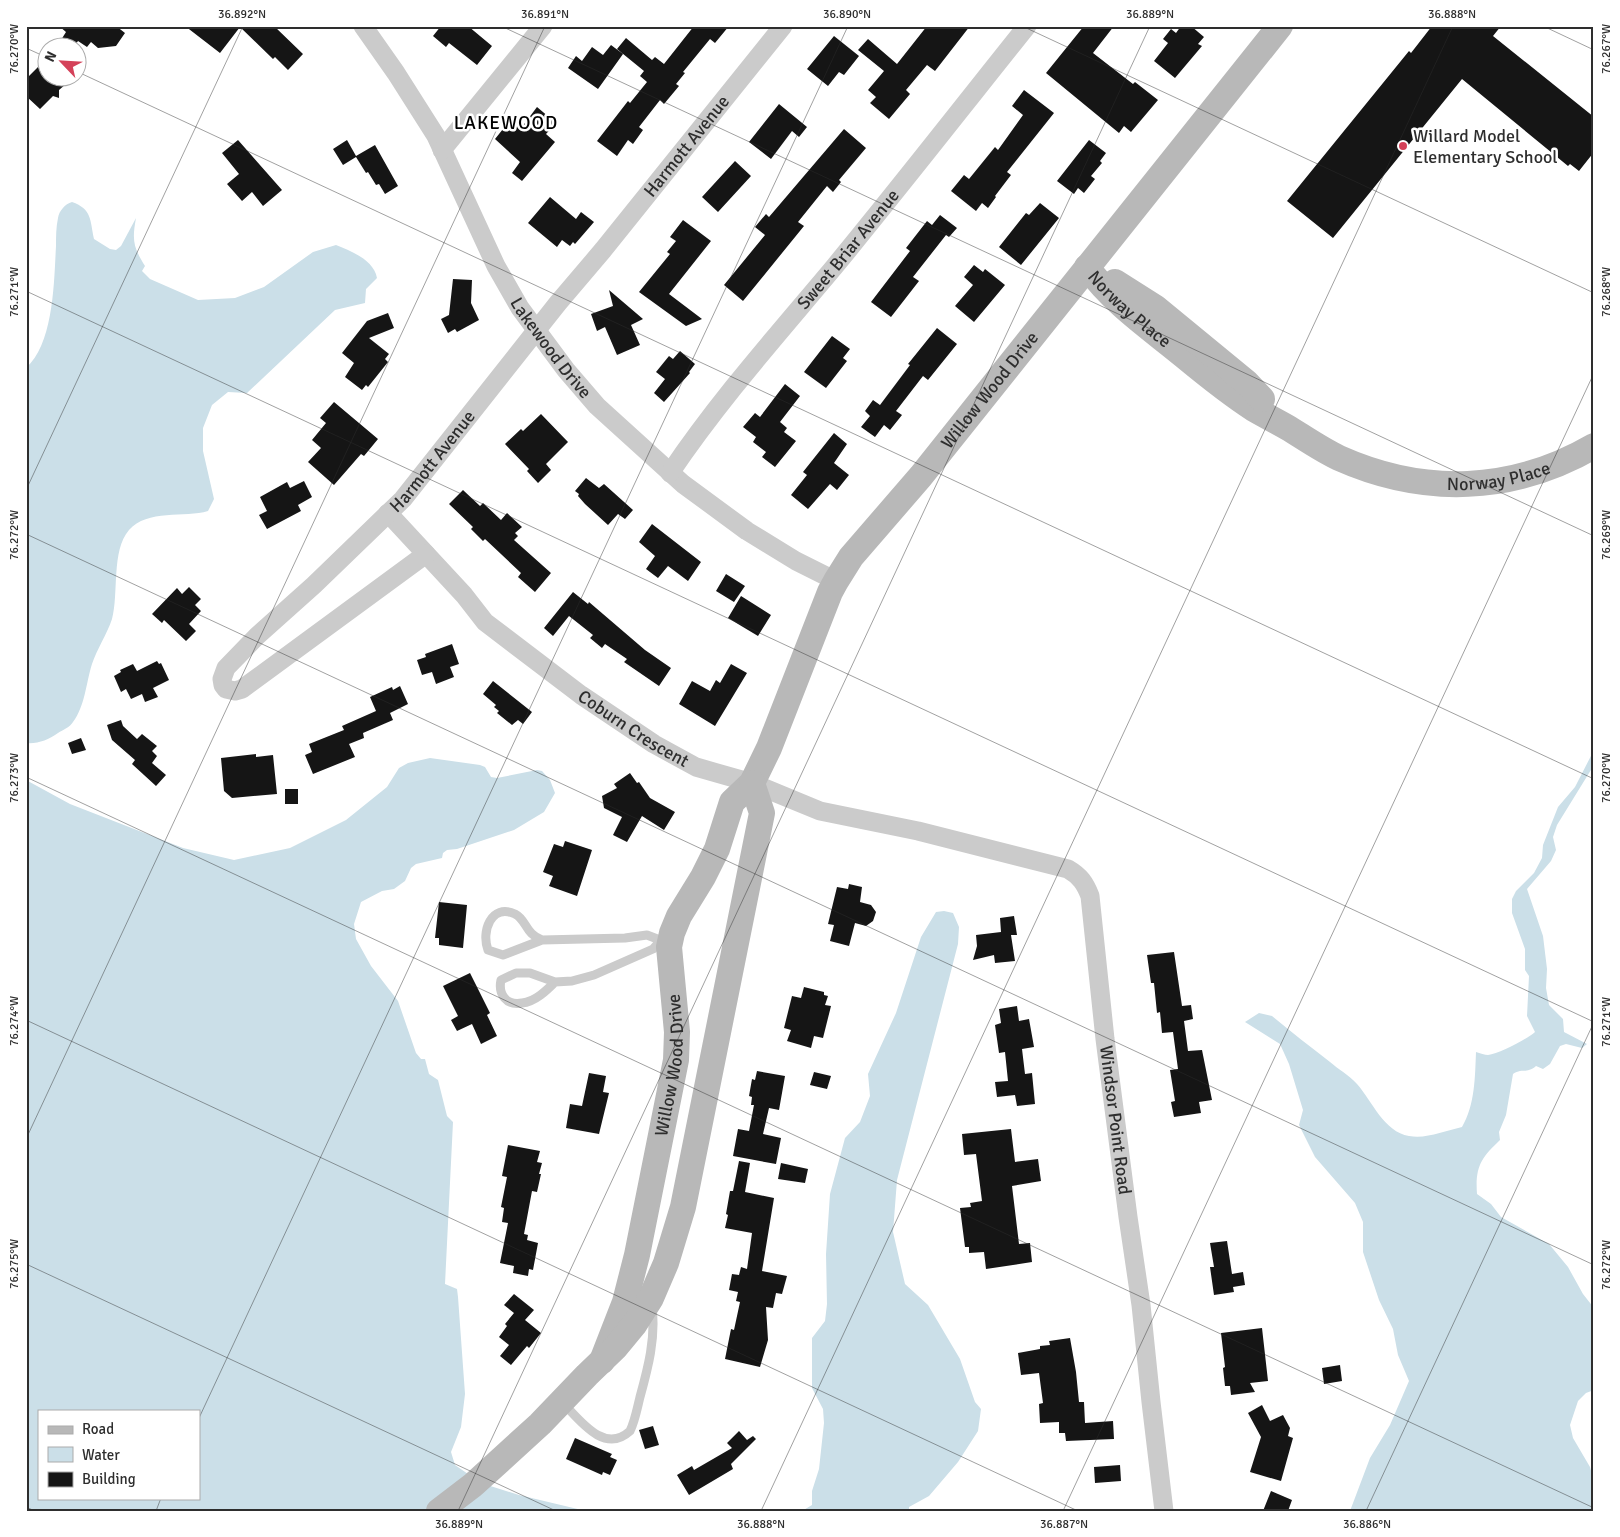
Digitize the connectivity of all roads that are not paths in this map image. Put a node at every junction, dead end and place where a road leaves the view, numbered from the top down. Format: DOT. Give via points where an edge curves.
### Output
graph roads {
  1 [pos="363,26"];
  2 [pos="543,26"];
  3 [pos="783,26"];
  4 [pos="1026,26"];
  5 [pos="1280,26"];
  6 [pos="442,150"];
  7 [pos="1087,267"];
  8 [pos="536,332"];
  9 [pos="1594,446"];
  10 [pos="670,473"];
  11 [pos="388,513"];
  12 [pos="426,554"];
  13 [pos="836,581"];
  14 [pos="752,783"];
  15 [pos="941,836"];
  16 [pos="666,936"];
  17 [pos="542,940"];
  18 [pos="555,982"];
  19 [pos="651,1298"];
  20 [pos="602,1361"];
  21 [pos="562,1402"];
  22 [pos="439,1511"];
  23 [pos="1164,1511"];
  1 -- 6 [label="street, Lakewood Drive" via="396,73"];
  2 -- 6 [label="street"];
  3 -- 8 [label="street, Harmott Avenue"];
  4 -- 10 [label="street, Sweet Briar Avenue" via="886,204 719,406"];
  5 -- 7 [label="street, Willow Wood Drive"];
  6 -- 8 [label="street, Lakewood Drive" via="496,266"];
  7 -- 9 [label="street, Norway Place" via="1156,308 1246,382 1290,429 1337,457 1370,470 1404,480 1437,484 1478,483 1529,474 1562,463"];
  7 -- 13 [label="street, Willow Wood Drive" via="921,476 851,557"];
  8 -- 10 [label="street, Lakewood Drive" via="597,406"];
  8 -- 11 [label="street, Harmott Avenue"];
  10 -- 13 [label="street, Lakewood Drive" via="747,531"];
  11 -- 12 [label="street, Coburn Crescent"];
  11 -- 12 [label="street, Harmott Avenue" via="226,668 222,680 226,689 242,689"];
  12 -- 14 [label="street, Coburn Crescent" via="485,622 581,694 654,744 696,767"];
  13 -- 14 [label="street, Willow Wood Drive"];
  14 -- 15 [label="street, Coburn Crescent" via="820,811"];
  14 -- 16 [label="street, Willow Wood Drive" via="732,802 717,849"];
  14 -- 19 [label="street, Willow Wood Drive" via="762,813 683,1207 666,1263"];
  15 -- 23 [label="street, Windsor Point Road" via="1068,869 1078,875 1090,896"];
  16 -- 17 [label="lane"];
  16 -- 18 [label="lane" via="653,949 594,975"];
  16 -- 20 [label="street, Willow Wood Drive" via="677,1032 676,1060 637,1255 625,1302"];
  17 -- 17 [label="lane" via="535,938 514,913 503,912 494,916 484,933 488,950 503,955"];
  18 -- 18 [label="lane" via="530,973 516,973 501,980 500,988 509,1002 523,1004 545,992"];
  19 -- 20 [label="street, Willow Wood Drive" via="634,1324"];
  19 -- 21 [label="lane" via="653,1343 630,1432 623,1438 606,1439 579,1420"];
  20 -- 21 [label="street, Willow Wood Drive"];
  21 -- 22 [label="street, Willow Wood Drive" via="473,1485"];
}
